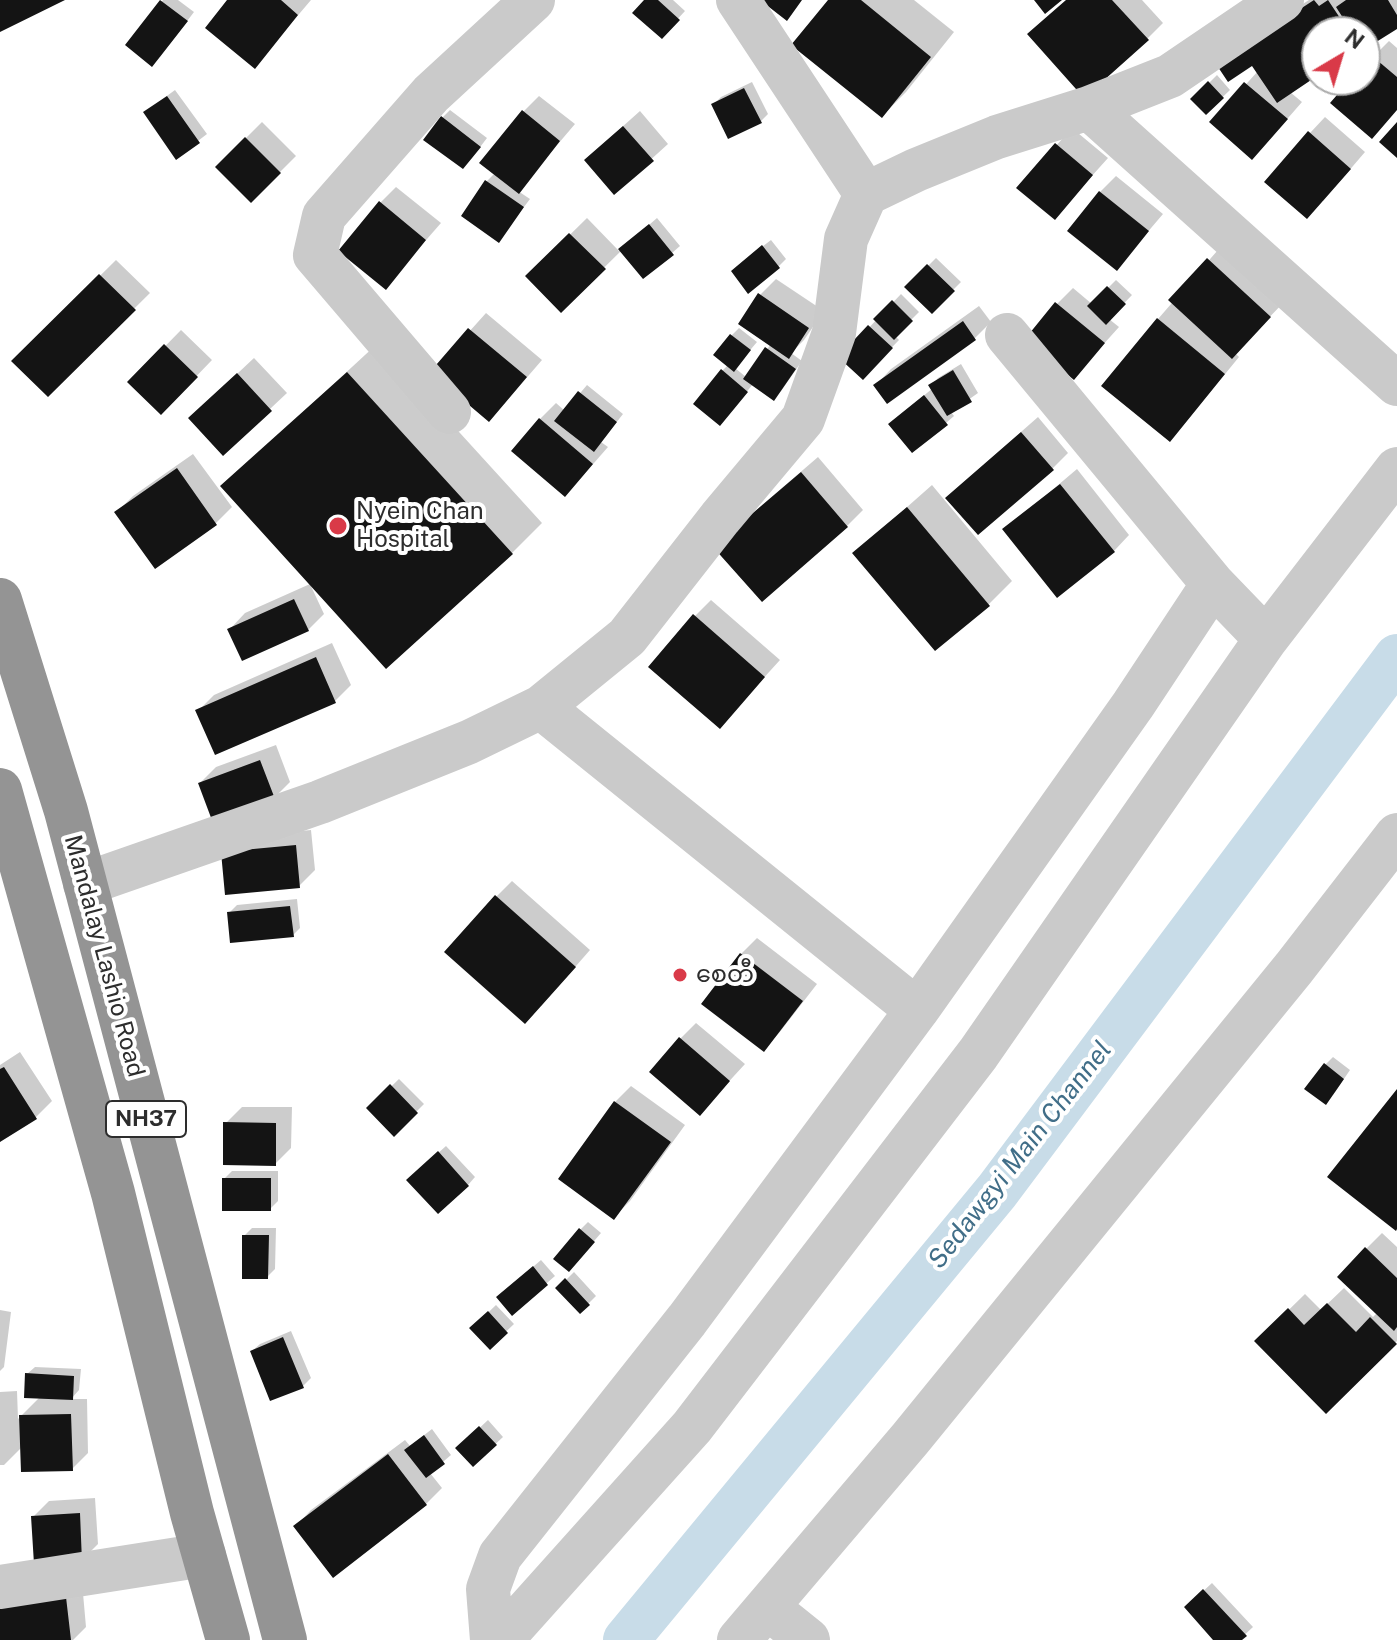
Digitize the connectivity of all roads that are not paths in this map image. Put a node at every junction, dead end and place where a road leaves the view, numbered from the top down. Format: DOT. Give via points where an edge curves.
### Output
graph roads {
  1 [pos="533,0"];
  2 [pos="738,0"];
  3 [pos="1282,0"];
  4 [pos="1089,108"];
  5 [pos="866,194"];
  6 [pos="1007,335"];
  7 [pos="1397,384"];
  8 [pos="449,412"];
  9 [pos="1397,469"];
  10 [pos="1213,584"];
  11 [pos="0,600"];
  12 [pos="1266,639"];
  13 [pos="541,707"];
  14 [pos="0,790"];
  15 [pos="1397,835"];
  16 [pos="85,884"];
  17 [pos="917,1010"];
  18 [pos="204,1555"];
  19 [pos="0,1587"];
  20 [pos="767,1607"];
  21 [pos="228,1640"];
  22 [pos="285,1640"];
  23 [pos="492,1640"];
  24 [pos="501,1640"];
  25 [pos="739,1640"];
  26 [pos="808,1640"];
  1 -- 8 [label="street" via="431,94 324,216 315,255"];
  2 -- 5 [label="street"];
  3 -- 4 [label="street" via="1170,76"];
  4 -- 5 [label="street" via="997,137"];
  4 -- 7 [label="street"];
  5 -- 13 [label="street" via="846,239 834,333 803,419 627,637"];
  6 -- 10 [label="street"];
  9 -- 12 [label="street"];
  10 -- 12 [label="street"];
  10 -- 17 [label="street"];
  11 -- 16 [label="highway, Mandalay Lashio Road / NH37"];
  12 -- 24 [label="street" via="978,1054 692,1427"];
  13 -- 16 [label="street" via="320,802"];
  13 -- 17 [label="street"];
  14 -- 18 [label="highway, NH37" via="113,1193"];
  15 -- 20 [label="street" via="910,1439"];
  16 -- 22 [label="highway, Mandalay Lashio Road / NH37"];
  17 -- 23 [label="street" via="687,1320 500,1556 488,1589"];
  18 -- 19 [label="street"];
  18 -- 21 [label="highway, NH37"];
  20 -- 25 [label="street"];
  20 -- 26 [label="street"];
}
